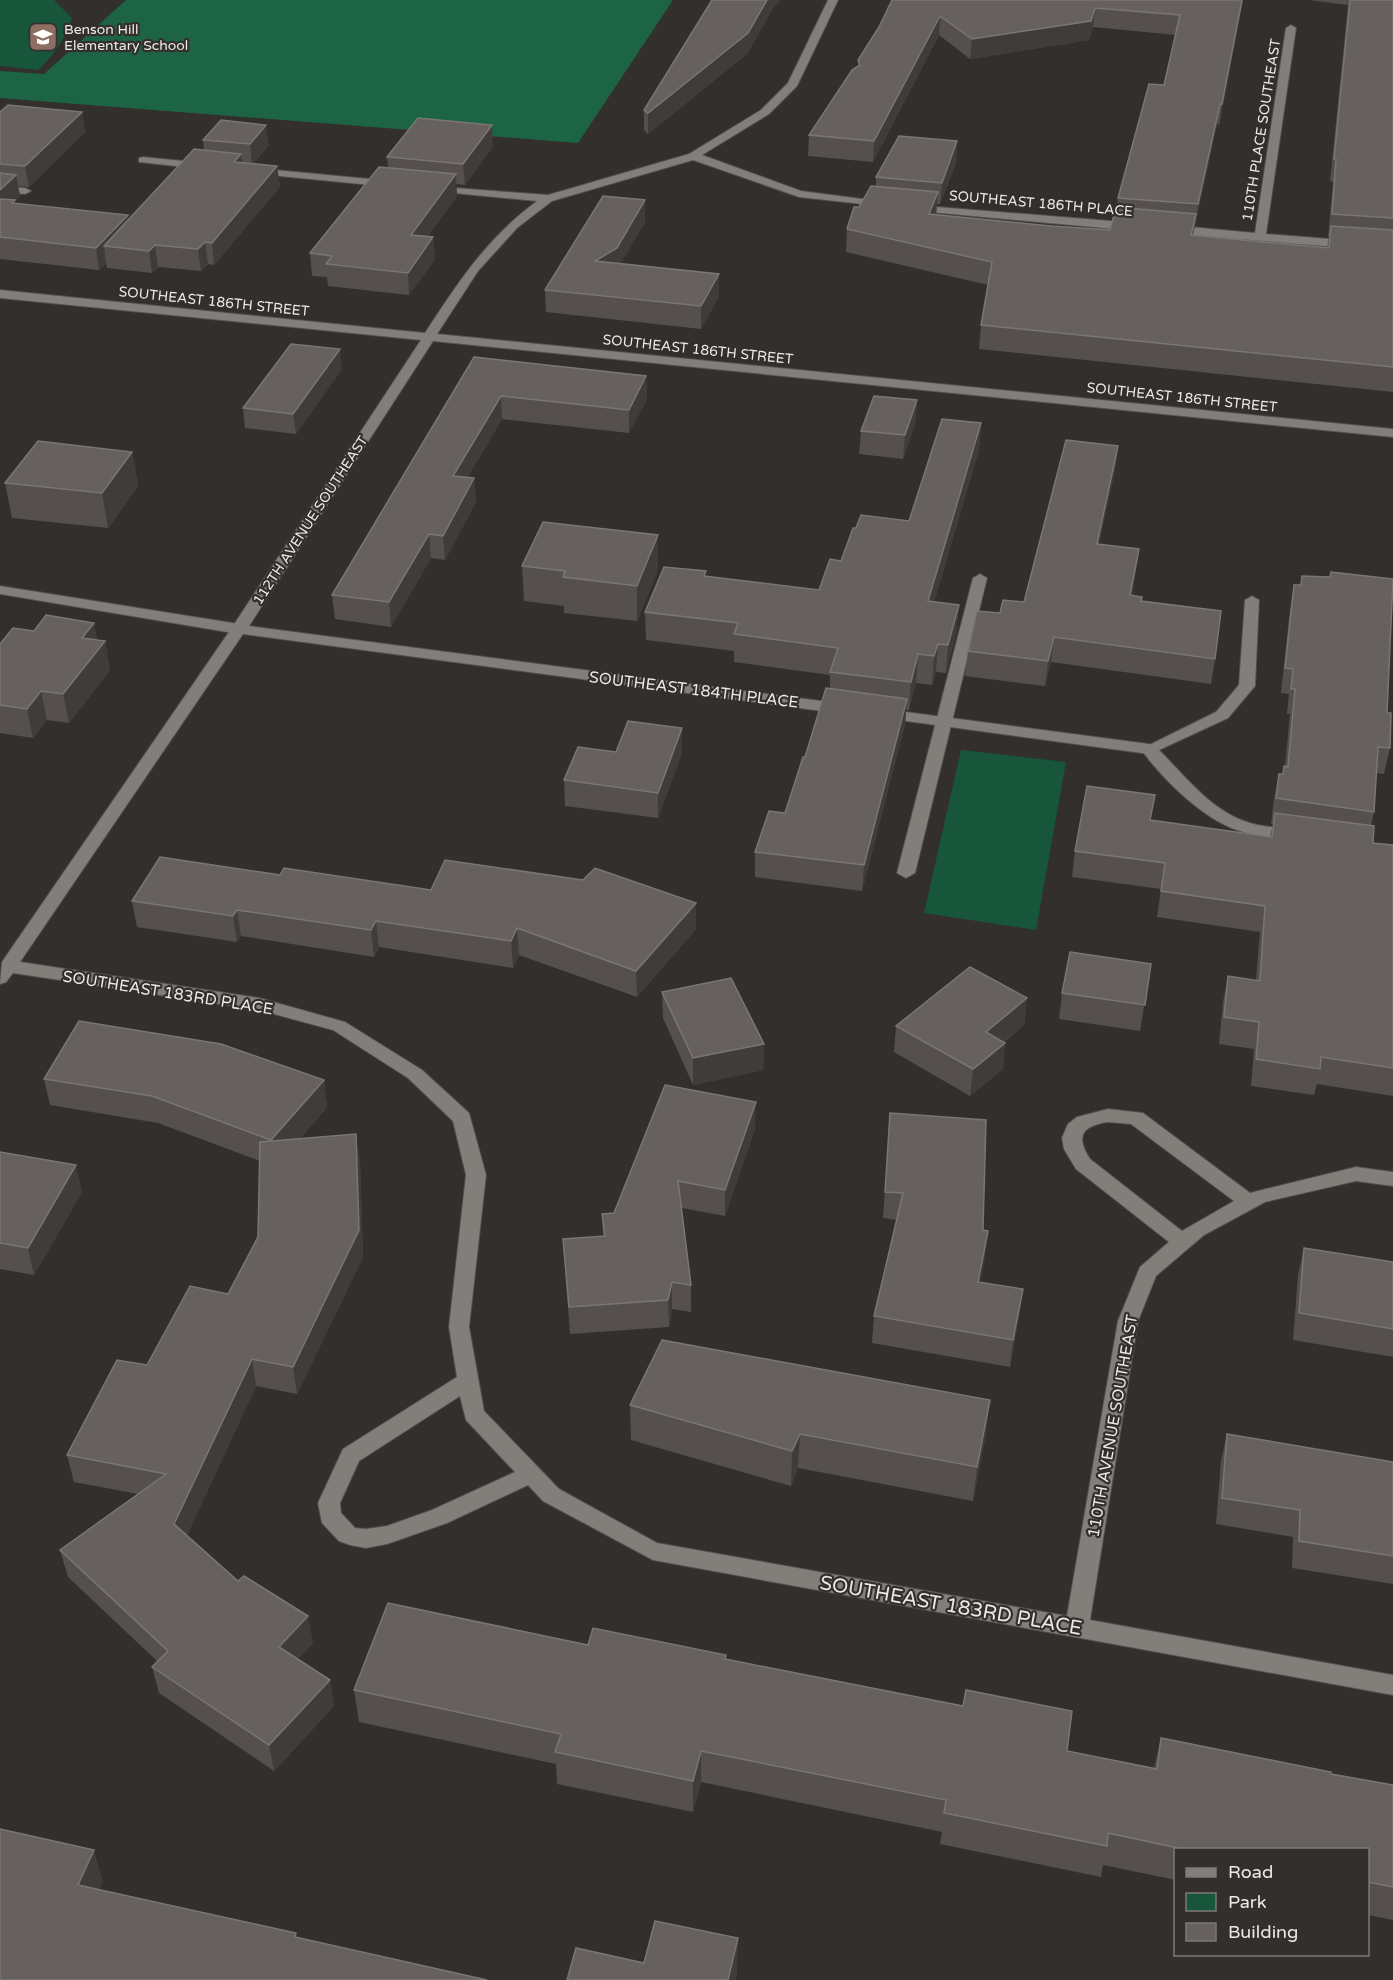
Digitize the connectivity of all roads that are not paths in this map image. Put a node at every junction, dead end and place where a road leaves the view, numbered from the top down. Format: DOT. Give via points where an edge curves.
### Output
graph roads {
  1 [pos="832,0"];
  2 [pos="1292,28"];
  3 [pos="693,156"];
  4 [pos="143,160"];
  5 [pos="214,167"];
  6 [pos="238,169"];
  7 [pos="0,189"];
  8 [pos="25,191"];
  9 [pos="548,199"];
  10 [pos="1260,237"];
  11 [pos="1393,248"];
  12 [pos="0,294"];
  13 [pos="430,337"];
  14 [pos="1393,433"];
  15 [pos="980,578"];
  16 [pos="0,590"];
  17 [pos="1252,600"];
  18 [pos="239,629"];
  19 [pos="946,722"];
  20 [pos="1149,749"];
  21 [pos="1311,837"];
  22 [pos="906,873"];
  23 [pos="4,972"];
  24 [pos="1393,1179"];
  25 [pos="1248,1203"];
  26 [pos="1190,1236"];
  27 [pos="468,1381"];
  28 [pos="531,1474"];
  29 [pos="1077,1627"];
  30 [pos="1393,1685"];
  1 -- 3 [label="street, 112TH AVENUE SOUTHEAST" via="793,84 765,112"];
  2 -- 10 [label="street, 110TH PLACE SOUTHEAST"];
  3 -- 9 [label="street, 112TH AVENUE SOUTHEAST"];
  3 -- 10 [label="street, SOUTHEAST 186TH PLACE" via="799,194 849,202"];
  4 -- 5 [label="street"];
  6 -- 9 [label="street"];
  7 -- 8 [label="street"];
  9 -- 13 [label="street, 112TH AVENUE SOUTHEAST" via="513,225 473,269"];
  10 -- 11 [label="street, SOUTHEAST 186TH PLACE"];
  12 -- 13 [label="street, SOUTHEAST 186TH STREET"];
  13 -- 14 [label="street, SOUTHEAST 186TH STREET"];
  13 -- 18 [label="street, 112TH AVENUE SOUTHEAST"];
  15 -- 19 [label="street"];
  16 -- 18 [label="street, SOUTHEAST 184TH PLACE"];
  17 -- 20 [label="street" via="1247,686 1222,715"];
  18 -- 19 [label="street, SOUTHEAST 184TH PLACE"];
  18 -- 23 [label="street, 112TH AVENUE SOUTHEAST"];
  19 -- 20 [label="street, SOUTHEAST 184TH PLACE"];
  19 -- 22 [label="street"];
  20 -- 21 [label="street" via="1227,821 1245,828"];
  23 -- 27 [label="street, SOUTHEAST 183RD PLACE" via="259,1004 339,1026 415,1074 462,1118 476,1175 459,1327"];
  24 -- 25 [label="street, 110TH AVENUE SOUTHEAST" via="1356,1174 1260,1196"];
  25 -- 26 [label="street, 110TH AVENUE SOUTHEAST"];
  25 -- 26 [label="street" via="1136,1118 1101,1115 1075,1129 1071,1140 1074,1153 1083,1164"];
  26 -- 29 [label="street, 110TH AVENUE SOUTHEAST" via="1147,1272 1128,1321"];
  27 -- 28 [label="street, SOUTHEAST 183RD PLACE" via="474,1414"];
  27 -- 28 [label="street" via="351,1455 329,1503 330,1517 350,1536 373,1539 401,1533"];
  28 -- 29 [label="street, SOUTHEAST 183RD PLACE" via="551,1495 653,1551"];
  29 -- 30 [label="street, SOUTHEAST 183RD PLACE"];
}
